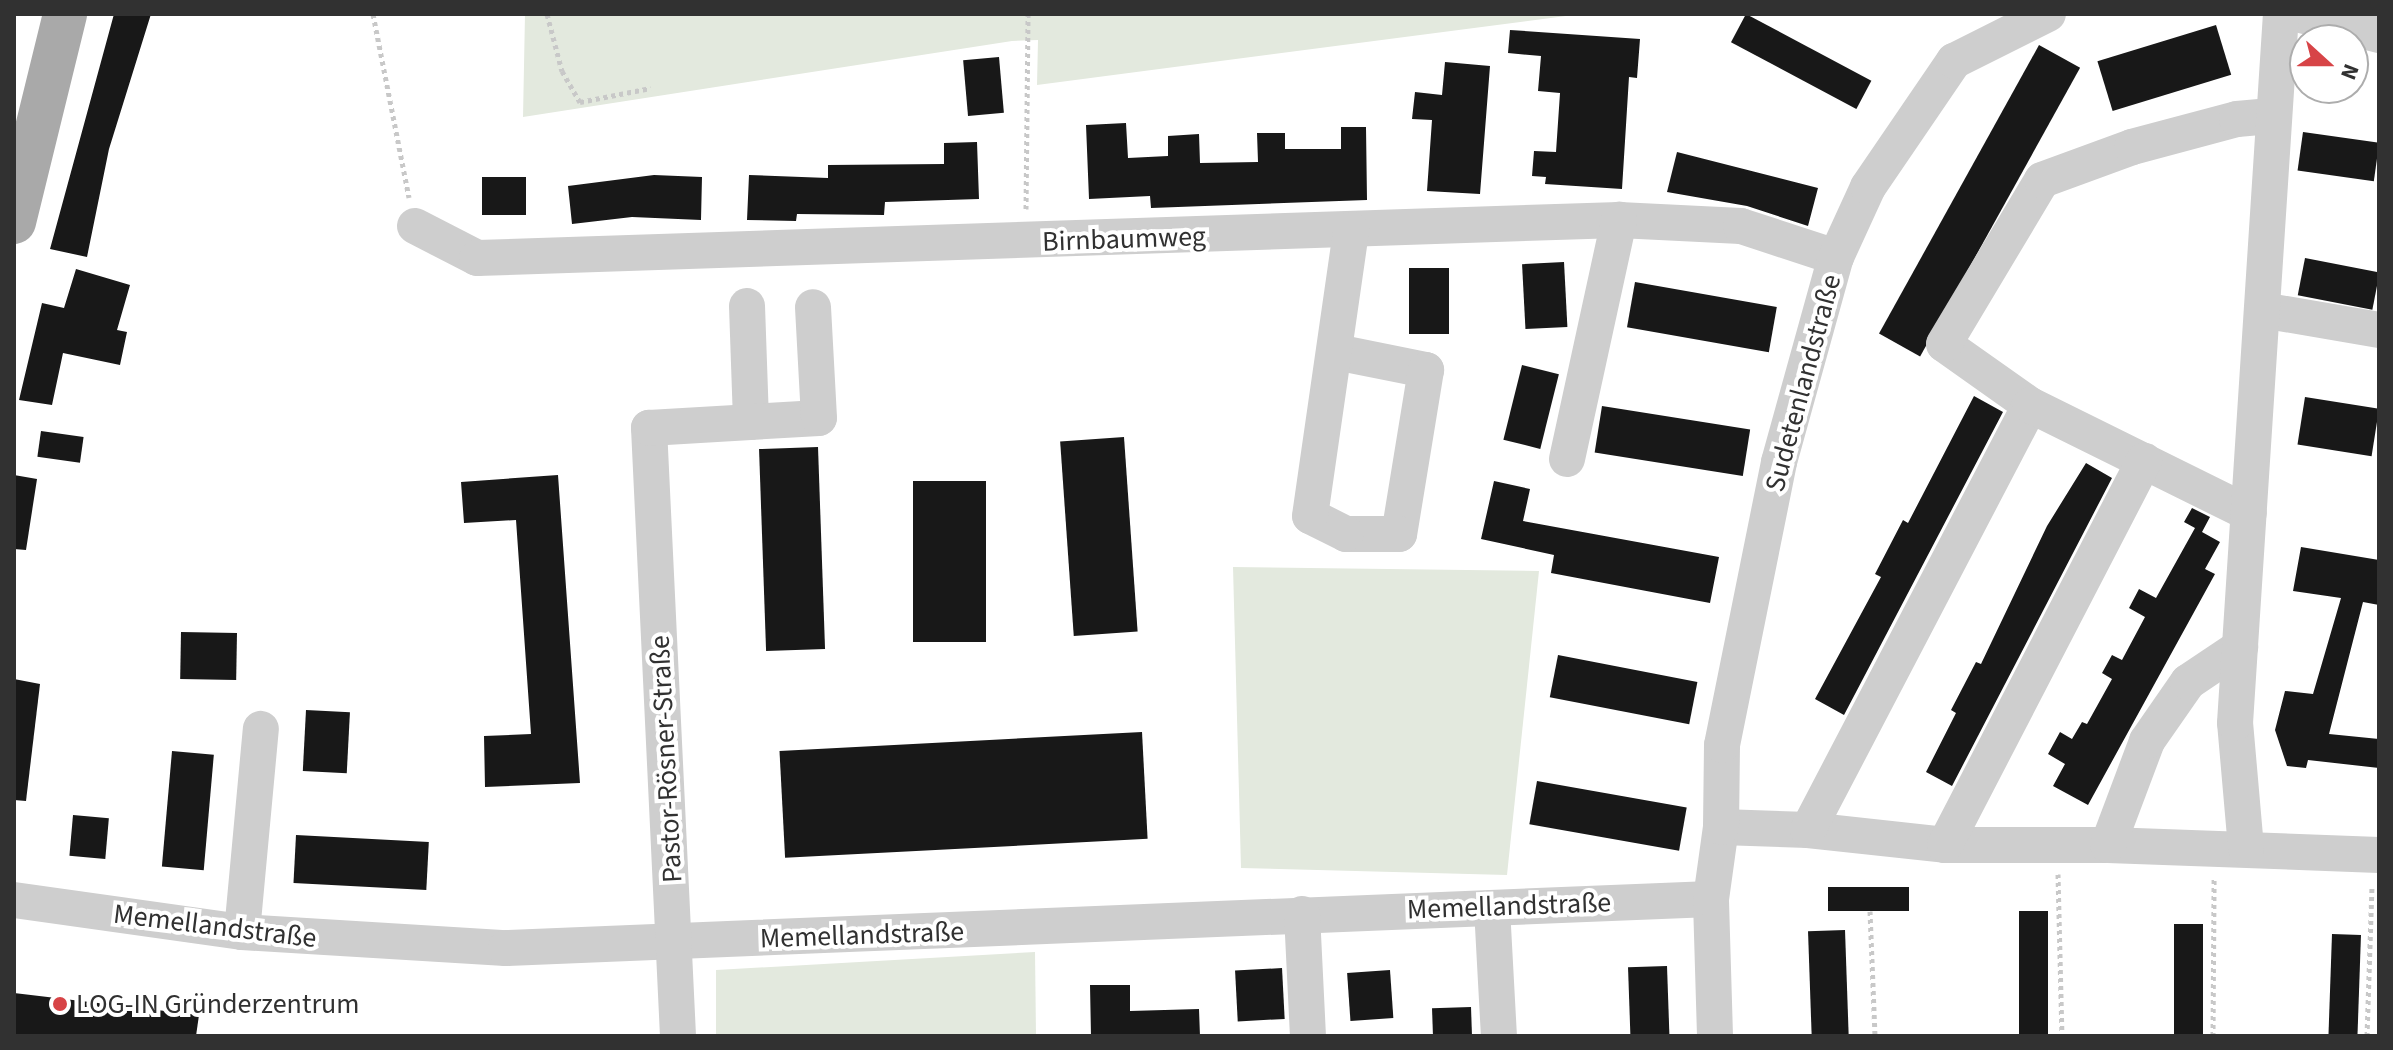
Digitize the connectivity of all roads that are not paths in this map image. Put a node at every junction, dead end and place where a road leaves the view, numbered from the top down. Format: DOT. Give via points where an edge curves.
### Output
graph roads {
  1 [pos="65,14"];
  2 [pos="2281,14"];
  3 [pos="2297,14"];
  4 [pos="2040,16"];
  5 [pos="2351,24"];
  6 [pos="2271,116"];
  7 [pos="1619,220"];
  8 [pos="14,222"];
  9 [pos="415,226"];
  10 [pos="1351,230"];
  11 [pos="1836,257"];
  12 [pos="747,306"];
  13 [pos="813,307"];
  14 [pos="2262,310"];
  15 [pos="2379,330"];
  16 [pos="1336,352"];
  17 [pos="2030,405"];
  18 [pos="751,422"];
  19 [pos="1567,459"];
  20 [pos="2144,461"];
  21 [pos="2249,513"];
  22 [pos="2240,647"];
  23 [pos="261,729"];
  24 [pos="1721,827"];
  25 [pos="1808,830"];
  26 [pos="1945,845"];
  27 [pos="2108,845"];
  28 [pos="2230,848"];
  29 [pos="2376,855"];
  30 [pos="1711,899"];
  31 [pos="14,900"];
  32 [pos="1492,908"];
  33 [pos="1302,914"];
  34 [pos="242,932"];
  35 [pos="674,944"];
  36 [pos="678,1036"];
  37 [pos="1308,1036"];
  38 [pos="1499,1036"];
  39 [pos="1715,1036"];
  1 -- 8 [label="main road"];
  2 -- 6 [label="street"];
  3 -- 5 [label="street"];
  4 -- 11 [label="street, Sudetenlandstraße" via="1954,61 1868,187"];
  6 -- 14 [label="street"];
  6 -- 17 [label="street" via="2237,119 2132,147 2042,180 1944,344"];
  7 -- 10 [label="street, Birnbaumweg"];
  7 -- 11 [label="street, Birnbaumweg" via="1741,226"];
  7 -- 19 [label="street"];
  9 -- 10 [label="street, Birnbaumweg" via="477,258"];
  10 -- 16 [label="street"];
  11 -- 24 [label="street, Sudetenlandstraße" via="1779,462 1722,745"];
  12 -- 18 [label="street"];
  13 -- 18 [label="street" via="819,418"];
  14 -- 15 [label="street"];
  14 -- 21 [label="street"];
  16 -- 16 [label="street" via="1310,516 1346,534 1399,534 1426,370"];
  17 -- 20 [label="street"];
  17 -- 25 [label="street"];
  18 -- 35 [label="street, Pastor-Rösner-Straße" via="649,428"];
  20 -- 21 [label="street"];
  20 -- 26 [label="street"];
  21 -- 22 [label="street"];
  22 -- 27 [label="street" via="2188,682 2147,741"];
  22 -- 28 [label="street"];
  23 -- 34 [label="street"];
  24 -- 25 [label="street"];
  24 -- 30 [label="street, Sudetenlandstraße"];
  25 -- 26 [label="street"];
  26 -- 27 [label="street"];
  27 -- 28 [label="street"];
  28 -- 29 [label="street"];
  30 -- 32 [label="street, Memellandstraße"];
  30 -- 39 [label="street, Sudetenlandstraße"];
  31 -- 34 [label="street, Memellandstraße"];
  32 -- 33 [label="street, Memellandstraße"];
  32 -- 38 [label="street"];
  33 -- 35 [label="street, Memellandstraße"];
  33 -- 37 [label="street"];
  34 -- 35 [label="street, Memellandstraße" via="506,948"];
  35 -- 36 [label="street, Pastor-Rösner-Straße"];
}
